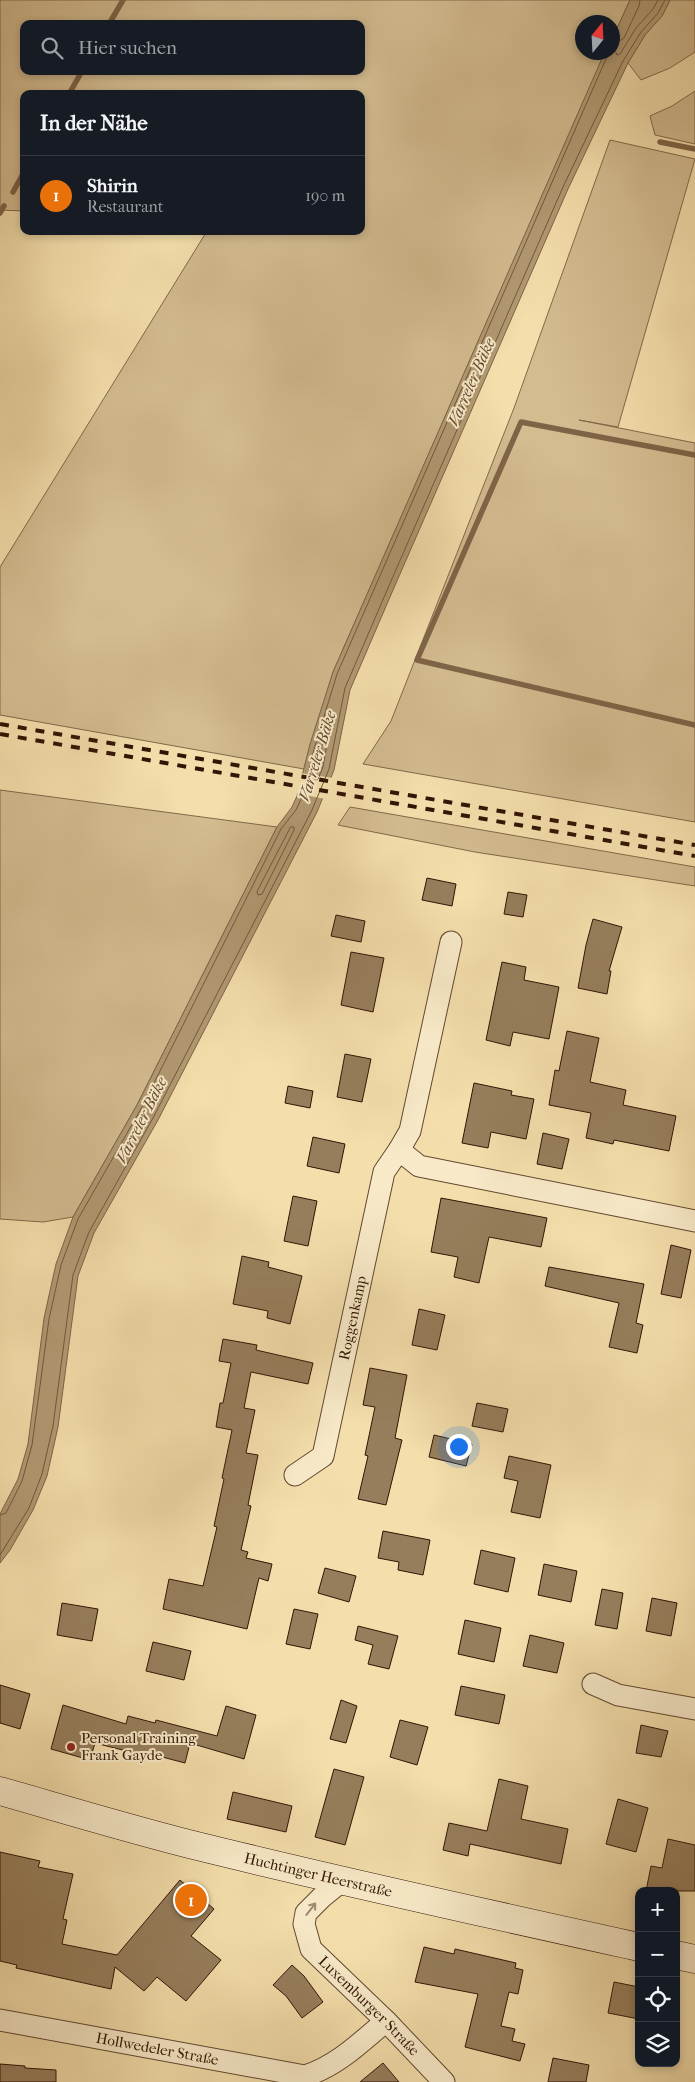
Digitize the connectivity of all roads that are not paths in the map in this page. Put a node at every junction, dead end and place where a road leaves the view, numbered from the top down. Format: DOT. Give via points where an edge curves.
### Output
graph roads {
  1 [pos="451,942"];
  2 [pos="399,1150"];
  3 [pos="695,1221"];
  4 [pos="295,1475"];
  5 [pos="593,1684"];
  6 [pos="695,1709"];
  7 [pos="0,1791"];
  8 [pos="343,1880"];
  9 [pos="635,1946"];
  10 [pos="680,1956"];
  11 [pos="695,1959"];
  12 [pos="0,2020"];
  13 [pos="386,2021"];
  14 [pos="444,2082"];
  1 -- 2 [label="street, Roggenkamp" via="410,1131"];
  2 -- 3 [label="street" via="419,1166"];
  2 -- 4 [label="street, Roggenkamp" via="384,1172 323,1456"];
  5 -- 6 [label="street" via="618,1695"];
  7 -- 8 [label="main road, Huchtinger Heerstraße" via="187,1843"];
  8 -- 9 [label="main road, Huchtinger Heerstraße"];
  13 -- 8 [label="street, Luxemburger Straße, one-way" via="311,1949 304,1924 306,1913"];
  10 -- 11 [label="main road"];
  12 -- 13 [label="street, Hollwedeler Straße" via="305,2076 319,2072 345,2056"];
  13 -- 14 [label="street, Luxemburger Straße"];
}
